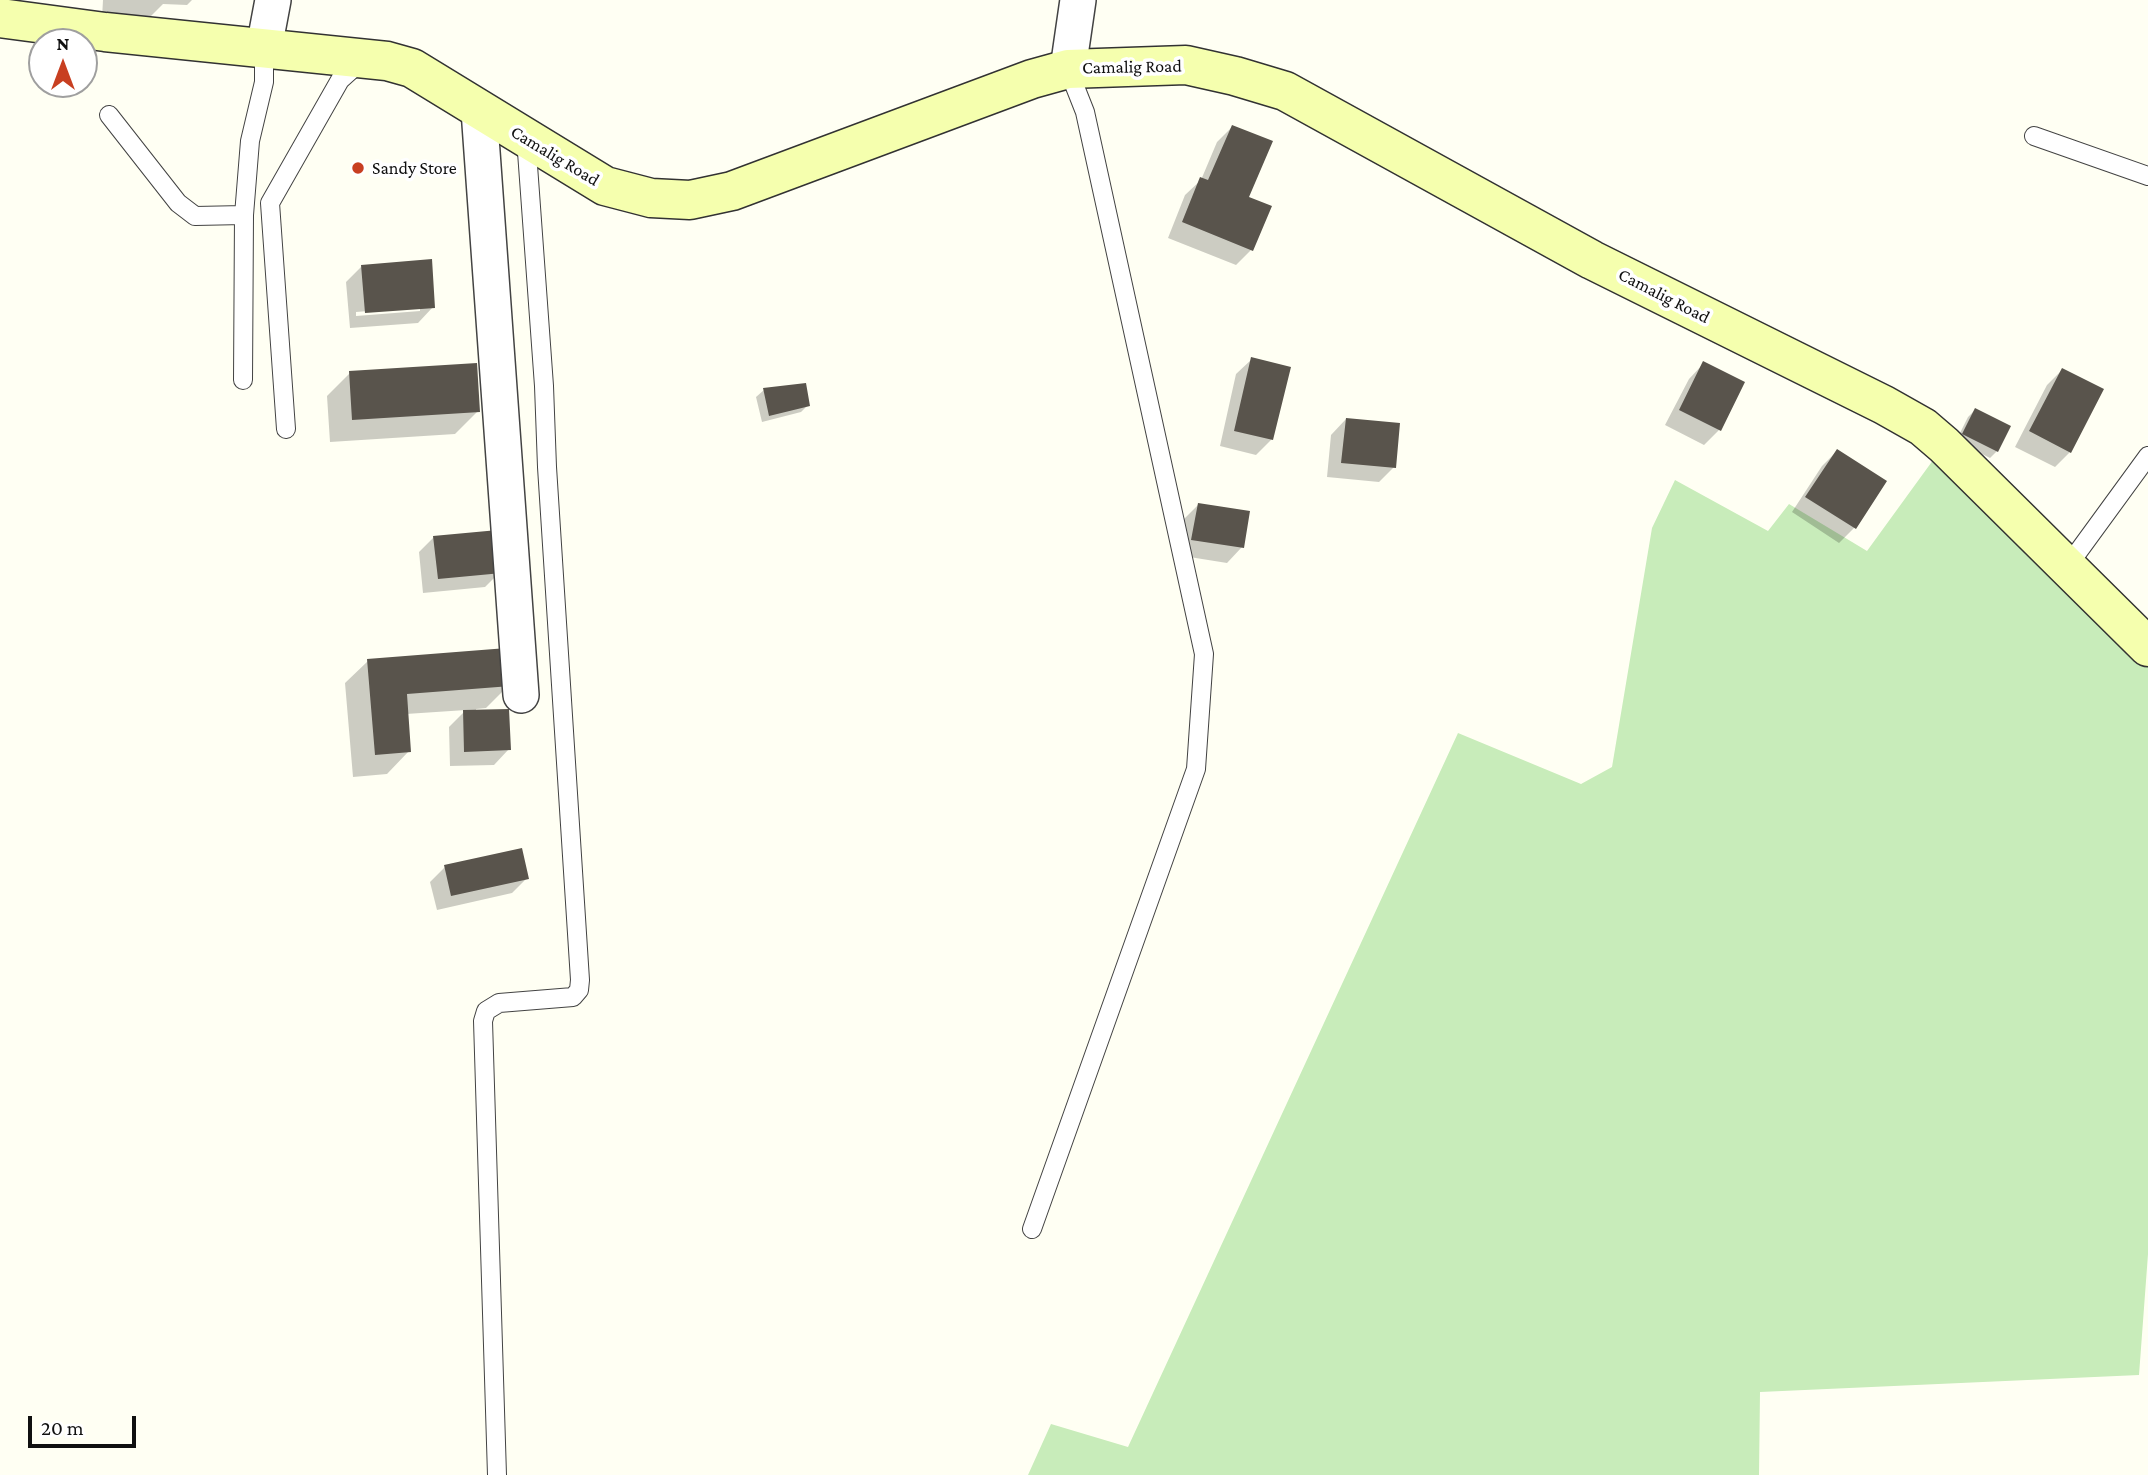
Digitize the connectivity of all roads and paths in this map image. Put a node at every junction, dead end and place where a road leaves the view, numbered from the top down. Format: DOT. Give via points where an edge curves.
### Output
graph roads {
  1 [pos="273,0"];
  2 [pos="1078,0"];
  3 [pos="0,18"];
  4 [pos="264,48"];
  5 [pos="365,58"];
  6 [pos="1068,69"];
  7 [pos="480,110"];
  8 [pos="109,114"];
  9 [pos="2034,136"];
  10 [pos="526,138"];
  11 [pos="2148,176"];
  12 [pos="244,215"];
  13 [pos="243,380"];
  14 [pos="286,429"];
  15 [pos="2148,456"];
  16 [pos="2067,567"];
  17 [pos="2148,647"];
  18 [pos="521,695"];
  19 [pos="1032,1229"];
  20 [pos="497,1475"];
  1 -- 4 [label="street"];
  2 -- 6 [label="street"];
  3 -- 4 [label="main road, Camalig Road"];
  4 -- 5 [label="main road, Camalig Road"];
  4 -- 12 [label="lane" via="264,82 250,141"];
  5 -- 7 [label="main road, Camalig Road" via="412,68"];
  5 -- 14 [label="lane" via="340,80 270,203"];
  6 -- 10 [label="main road, Camalig Road" via="732,191 690,200 651,198 605,186"];
  6 -- 16 [label="main road, Camalig Road" via="1186,65 1285,90 1592,260 1923,427"];
  6 -- 19 [label="lane" via="1085,112 1204,654 1196,769"];
  7 -- 10 [label="main road, Camalig Road"];
  7 -- 18 [label="street"];
  8 -- 12 [label="lane" via="178,203 195,216"];
  9 -- 11 [label="lane"];
  10 -- 20 [label="lane" via="580,980 573,997 499,1003 486,1011 483,1021"];
  12 -- 13 [label="lane"];
  15 -- 16 [label="lane"];
  16 -- 17 [label="main road, Camalig Road"];
}
